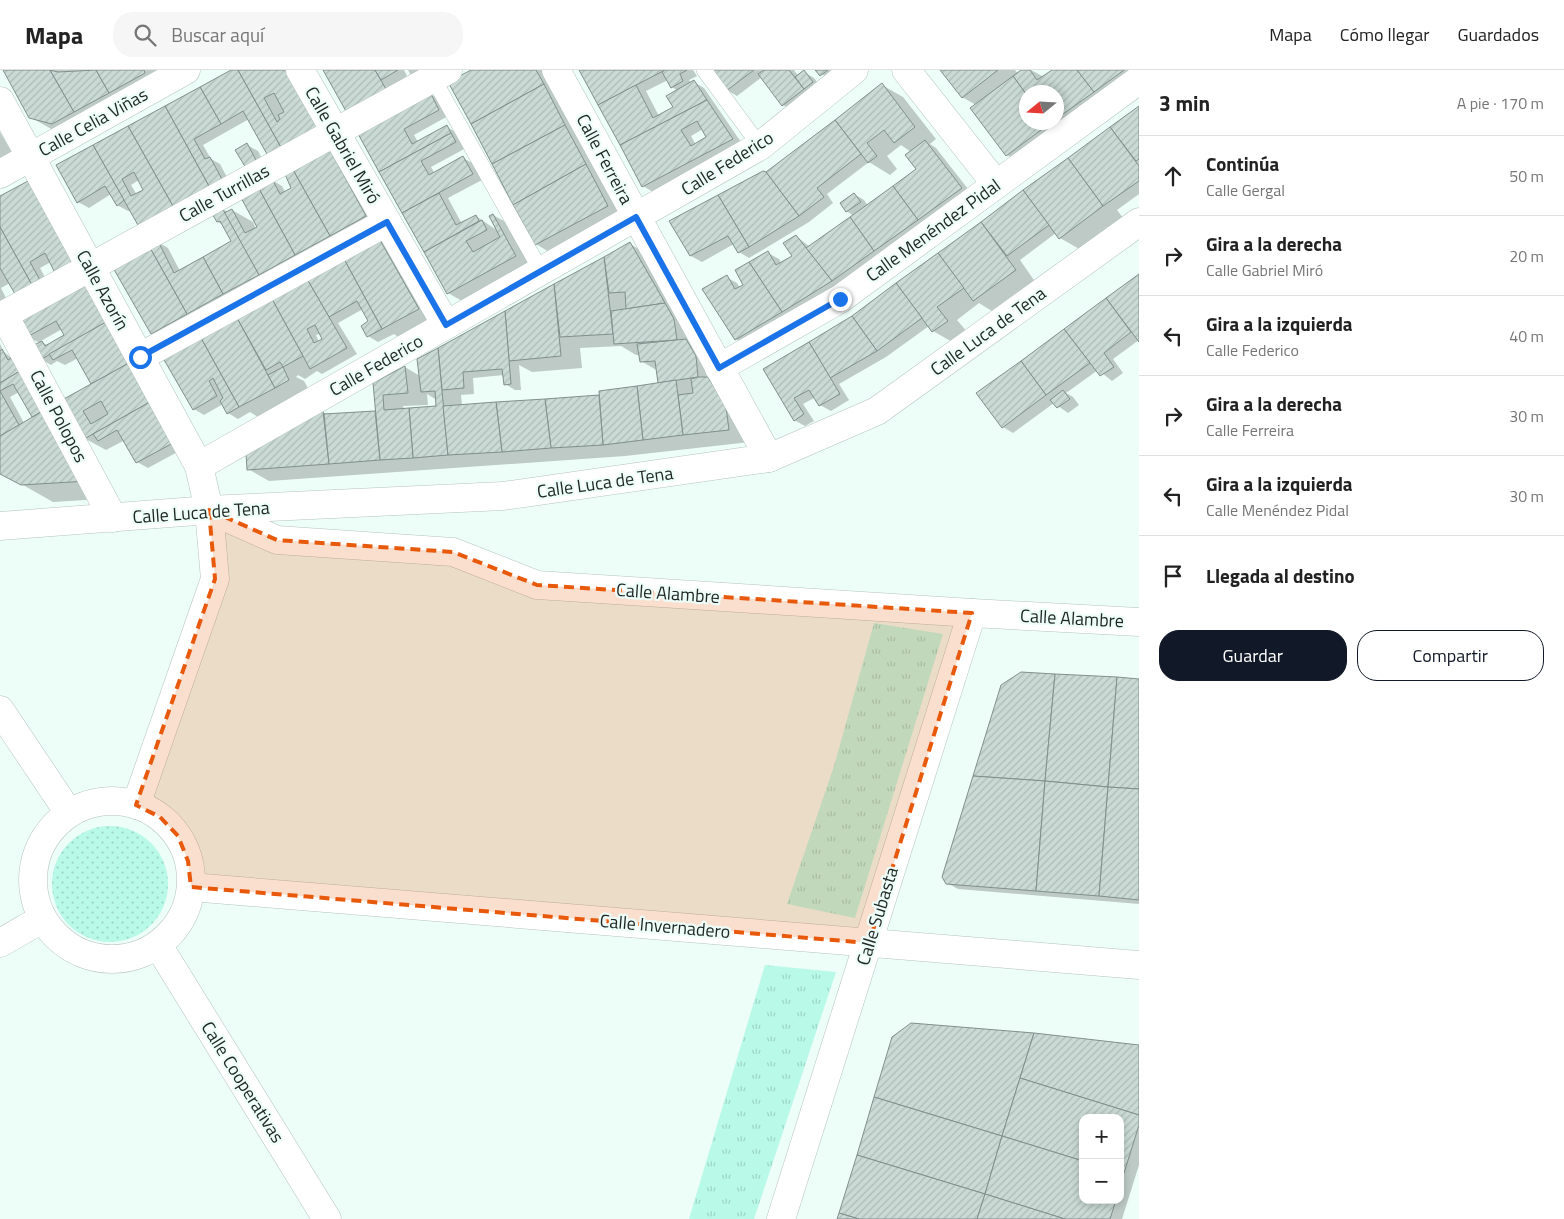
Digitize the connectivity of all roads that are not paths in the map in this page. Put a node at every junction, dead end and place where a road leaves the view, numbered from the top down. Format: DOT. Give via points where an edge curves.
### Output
graph roads {
  1 [pos="186,70"];
  2 [pos="300,70"];
  3 [pos="556,70"];
  4 [pos="704,70"];
  5 [pos="854,70"];
  6 [pos="906,70"];
  7 [pos="440,74"];
  8 [pos="1139,80"];
  9 [pos="0,102"];
  10 [pos="335,132"];
  11 [pos="760,146"];
  12 [pos="30,157"];
  13 [pos="0,174"];
  14 [pos="996,184"];
  15 [pos="636,217"];
  16 [pos="387,222"];
  17 [pos="1139,222"];
  18 [pos="90,267"];
  19 [pos="541,271"];
  20 [pos="2,316"];
  21 [pos="446,325"];
  22 [pos="140,357"];
  23 [pos="719,368"];
  24 [pos="769,458"];
  25 [pos="199,466"];
  26 [pos="209,510"];
  27 [pos="113,518"];
  28 [pos="1,523"];
  29 [pos="972,613"];
  30 [pos="1139,622"];
  31 [pos="0,710"];
  32 [pos="136,805"];
  33 [pos="70,813"];
  34 [pos="191,887"];
  35 [pos="42,920"];
  36 [pos="0,943"];
  37 [pos="869,943"];
  38 [pos="158,945"];
  39 [pos="1139,965"];
  40 [pos="327,1219"];
  41 [pos="781,1219"];
  1 -- 12 [label="street, Calle Celia Viñas"];
  2 -- 10 [label="street, Calle Gabriel Miró"];
  3 -- 15 [label="street, Calle Ferreira"];
  4 -- 11 [label="lane"];
  5 -- 11 [label="street, Calle Federico"];
  6 -- 14 [label="street"];
  7 -- 10 [label="street, Calle Turrillas"];
  7 -- 19 [label="lane"];
  8 -- 14 [label="street, Calle Menéndez Pidal"];
  9 -- 12 [label="street, Calle Azorín"];
  10 -- 16 [label="street, Calle Gabriel Miró"];
  10 -- 18 [label="street, Calle Turrillas"];
  11 -- 15 [label="street, Calle Federico"];
  12 -- 13 [label="street, Calle Celia Viñas"];
  12 -- 18 [label="street, Calle Azorín"];
  14 -- 23 [label="street, Calle Menéndez Pidal" via="840,299"];
  15 -- 19 [label="street, Calle Federico"];
  15 -- 23 [label="street, Calle Ferreira"];
  16 -- 21 [label="street, Calle Gabriel Miró"];
  16 -- 22 [label="street"];
  17 -- 24 [label="street, Calle Luca de Tena" via="876,411"];
  18 -- 20 [label="street, Calle Turrillas"];
  18 -- 22 [label="street, Calle Azorín"];
  19 -- 21 [label="street, Calle Federico"];
  20 -- 27 [label="street, Calle Polopos"];
  21 -- 25 [label="street, Calle Federico"];
  22 -- 25 [label="street, Calle Azorín"];
  23 -- 24 [label="street, Calle Ferreira"];
  24 -- 26 [label="street, Calle Luca de Tena" via="503,496"];
  25 -- 26 [label="street, Calle Azorín"];
  26 -- 27 [label="street, Calle Luca de Tena"];
  26 -- 29 [label="street, Calle Alambre" via="277,540 454,552 537,585"];
  26 -- 32 [label="street, Calle Azorín" via="215,579"];
  27 -- 28 [label="street, Calle Luca de Tena"];
  29 -- 30 [label="street, Calle Alambre"];
  29 -- 37 [label="street, Calle Subasta"];
  31 -- 33 [label="street"];
  32 -- 33 [label="street" via="114,801 91,803"];
  32 -- 34 [label="street" via="160,817 178,836 188,861"];
  33 -- 35 [label="street" via="51,828 38,849 33,872 34,897"];
  34 -- 37 [label="street, Calle Invernadero"];
  34 -- 38 [label="street" via="186,909 174,929"];
  35 -- 36 [label="street"];
  35 -- 38 [label="street" via="59,940 82,954 108,960 134,957"];
  37 -- 39 [label="street, Calle Invernadero"];
  37 -- 41 [label="street, Calle Subasta"];
  38 -- 40 [label="street, Calle Cooperativas"];
}
